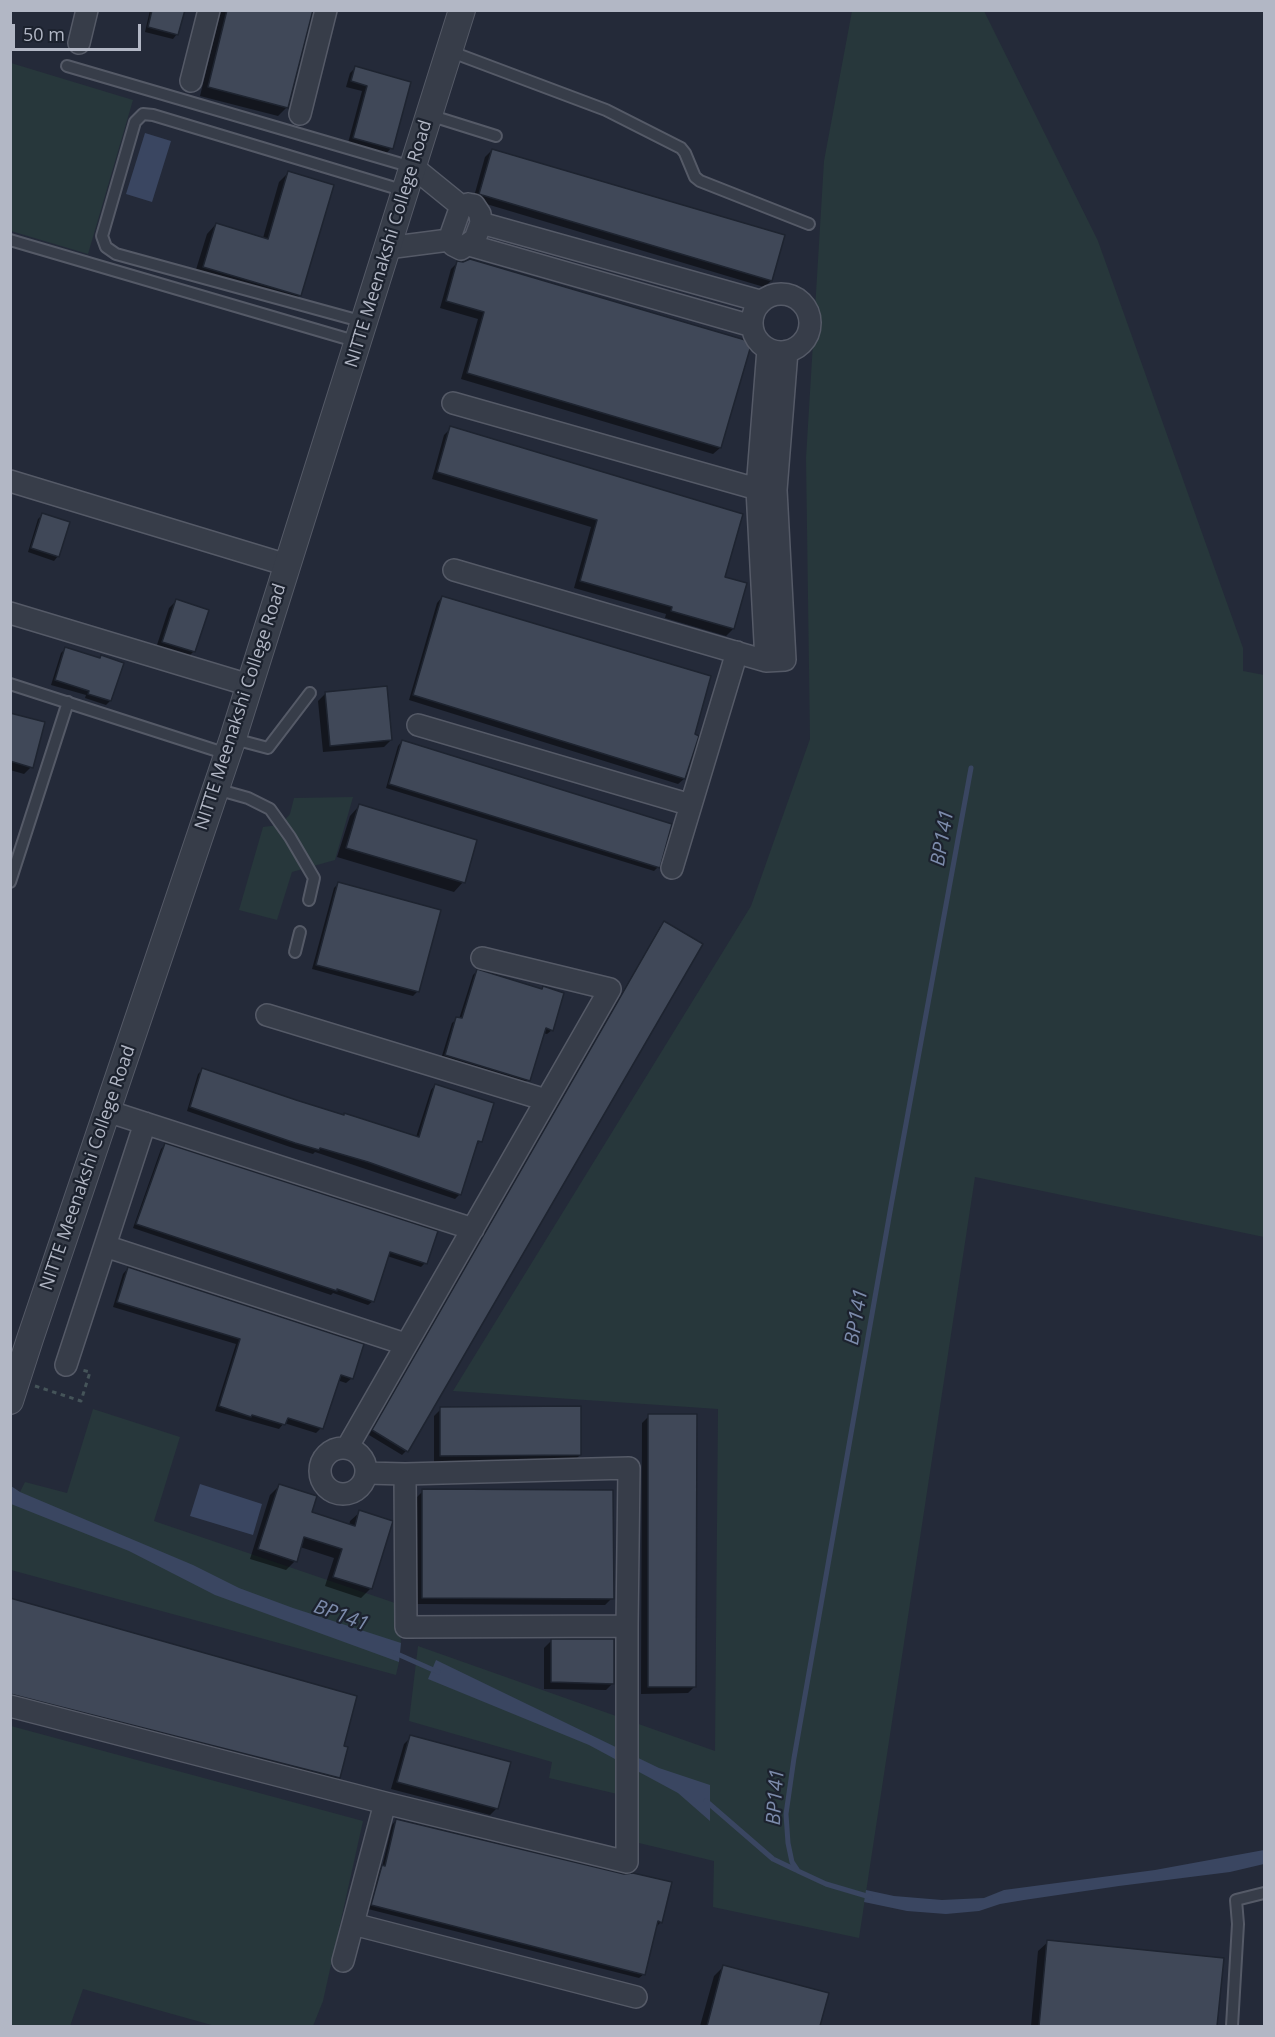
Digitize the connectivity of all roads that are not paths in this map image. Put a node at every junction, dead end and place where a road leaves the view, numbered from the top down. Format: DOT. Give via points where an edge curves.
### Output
graph roads {
  1 [pos="87,10"];
  2 [pos="209,10"];
  3 [pos="326,10"];
  4 [pos="462,10"];
  5 [pos="79,43"];
  6 [pos="449,51"];
  7 [pos="67,66"];
  8 [pos="191,81"];
  9 [pos="300,114"];
  10 [pos="429,115"];
  11 [pos="496,136"];
  12 [pos="413,167"];
  13 [pos="405,191"];
  14 [pos="461,206"];
  15 [pos="481,223"];
  16 [pos="809,224"];
  17 [pos="10,240"];
  18 [pos="459,242"];
  19 [pos="387,248"];
  20 [pos="760,301"];
  21 [pos="752,326"];
  22 [pos="361,332"];
  23 [pos="778,350"];
  24 [pos="453,403"];
  25 [pos="10,481"];
  26 [pos="767,489"];
  27 [pos="287,565"];
  28 [pos="454,570"];
  29 [pos="10,613"];
  30 [pos="737,652"];
  31 [pos="10,684"];
  32 [pos="249,685"];
  33 [pos="310,693"];
  34 [pos="68,702"];
  35 [pos="418,725"];
  36 [pos="230,746"];
  37 [pos="216,789"];
  38 [pos="691,805"];
  39 [pos="16,846"];
  40 [pos="672,868"];
  41 [pos="10,882"];
  42 [pos="309,900"];
  43 [pos="300,932"];
  44 [pos="295,952"];
  45 [pos="482,958"];
  46 [pos="267,1015"];
  47 [pos="546,1100"];
  48 [pos="107,1111"];
  49 [pos="145,1123"];
  50 [pos="473,1229"];
  51 [pos="105,1246"];
  52 [pos="405,1344"];
  53 [pos="66,1365"];
  54 [pos="10,1401"];
  55 [pos="347,1448"];
  56 [pos="366,1473"];
  57 [pos="405,1474"];
  58 [pos="627,1626"];
  59 [pos="10,1706"];
  60 [pos="385,1803"];
  61 [pos="1264,1893"];
  62 [pos="353,1924"];
  63 [pos="343,1961"];
  64 [pos="636,1997"];
  65 [pos="1232,2026"];
  1 -- 5 [label="street"];
  2 -- 8 [label="street"];
  3 -- 9 [label="street"];
  4 -- 6 [label="street, NITTE Meenakshi College Road"];
  6 -- 10 [label="street, NITTE Meenakshi College Road"];
  6 -- 16 [label="lane" via="606,110 681,148 700,181"];
  7 -- 12 [label="lane"];
  10 -- 11 [label="lane"];
  10 -- 12 [label="street, NITTE Meenakshi College Road"];
  12 -- 13 [label="street, NITTE Meenakshi College Road"];
  12 -- 14 [label="street"];
  13 -- 19 [label="street, NITTE Meenakshi College Road"];
  13 -- 22 [label="lane" via="153,115 142,114 135,122 102,236 106,247 116,254"];
  14 -- 15 [label="street" via="474,205"];
  14 -- 18 [label="street"];
  15 -- 18 [label="street" via="475,239"];
  15 -- 20 [label="street"];
  17 -- 22 [label="lane"];
  18 -- 19 [label="street"];
  18 -- 21 [label="street"];
  19 -- 22 [label="street, NITTE Meenakshi College Road"];
  20 -- 21 [label="street" via="752,316"];
  20 -- 23 [label="street" via="784,294 800,300 805,307 810,324 804,340 798,346"];
  21 -- 23 [label="street" via="756,339"];
  22 -- 27 [label="street, NITTE Meenakshi College Road"];
  23 -- 26 [label="street"];
  24 -- 26 [label="street"];
  25 -- 27 [label="street"];
  26 -- 30 [label="street" via="785,660 766,661"];
  27 -- 32 [label="street, NITTE Meenakshi College Road"];
  28 -- 30 [label="street"];
  29 -- 32 [label="street"];
  30 -- 38 [label="street"];
  31 -- 34 [label="lane"];
  32 -- 36 [label="street, NITTE Meenakshi College Road"];
  33 -- 36 [label="lane" via="268,748"];
  34 -- 36 [label="lane"];
  34 -- 39 [label="lane"];
  35 -- 38 [label="street"];
  36 -- 37 [label="street, NITTE Meenakshi College Road"];
  37 -- 42 [label="lane" via="270,809 314,878"];
  37 -- 48 [label="street, NITTE Meenakshi College Road"];
  38 -- 40 [label="street"];
  39 -- 41 [label="lane"];
  43 -- 44 [label="lane"];
  45 -- 47 [label="street" via="610,989"];
  46 -- 47 [label="street"];
  47 -- 50 [label="street"];
  48 -- 49 [label="street"];
  48 -- 54 [label="street, NITTE Meenakshi College Road"];
  49 -- 50 [label="street"];
  49 -- 51 [label="street"];
  50 -- 52 [label="street"];
  51 -- 52 [label="street"];
  51 -- 53 [label="street"];
  52 -- 55 [label="street"];
  55 -- 56 [label="street" via="362,1457"];
  55 -- 56 [label="street" via="337,1448 325,1456 320,1470 324,1484 336,1493 352,1493 363,1484"];
  56 -- 57 [label="street"];
  57 -- 58 [label="street" via="406,1628"];
  57 -- 58 [label="street" via="629,1468"];
  58 -- 60 [label="street" via="627,1862"];
  59 -- 60 [label="street"];
  60 -- 62 [label="street"];
  61 -- 65 [label="lane" via="1236,1900"];
  62 -- 63 [label="street"];
  62 -- 64 [label="street"];
}
